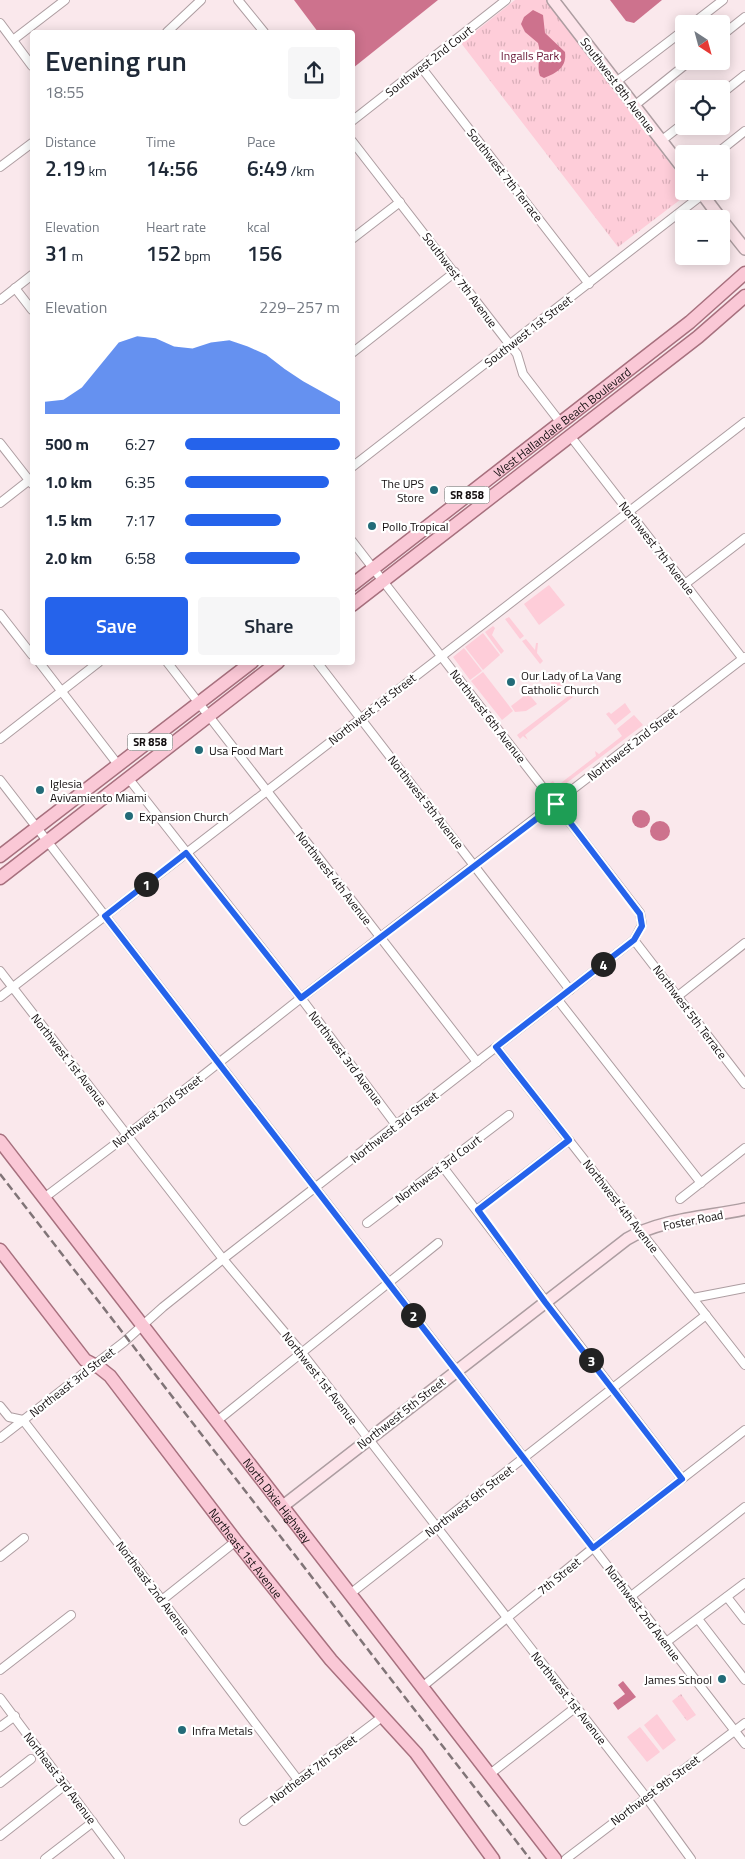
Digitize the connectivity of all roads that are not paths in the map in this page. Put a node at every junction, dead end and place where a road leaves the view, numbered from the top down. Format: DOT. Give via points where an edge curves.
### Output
graph roads {
  1 [pos="65,0"];
  2 [pos="201,0"];
  3 [pos="238,0"];
  4 [pos="506,0"];
  5 [pos="553,0"];
  6 [pos="724,0"];
  7 [pos="704,15"];
  8 [pos="745,17"];
  9 [pos="0,23"];
  10 [pos="730,29"];
  11 [pos="169,30"];
  12 [pos="262,30"];
  13 [pos="675,37"];
  14 [pos="13,40"];
  15 [pos="30,63"];
  16 [pos="421,67"];
  17 [pos="679,70"];
  18 [pos="745,75"];
  19 [pos="616,82"];
  20 [pos="730,87"];
  21 [pos="634,106"];
  22 [pos="355,120"];
  23 [pos="675,130"];
  24 [pos="745,131"];
  25 [pos="661,141"];
  26 [pos="30,144"];
  27 [pos="355,145"];
  28 [pos="727,145"];
  29 [pos="675,159"];
  30 [pos="0,167"];
  31 [pos="692,200"];
  32 [pos="706,200"];
  33 [pos="400,202"];
  34 [pos="714,210"];
  35 [pos="730,230"];
  36 [pos="355,237"];
  37 [pos="745,249"];
  38 [pos="454,272"];
  39 [pos="745,273"];
  40 [pos="30,277"];
  41 [pos="589,284"];
  42 [pos="15,288"];
  43 [pos="745,296"];
  44 [pos="0,300"];
  45 [pos="30,307"];
  46 [pos="510,344"];
  47 [pos="355,351"];
  48 [pos="582,405"];
  49 [pos="560,422"];
  50 [pos="745,422"];
  51 [pos="571,437"];
  52 [pos="0,443"];
  53 [pos="545,457"];
  54 [pos="355,465"];
  55 [pos="30,479"];
  56 [pos="30,482"];
  57 [pos="0,503"];
  58 [pos="629,512"];
  59 [pos="745,538"];
  60 [pos="355,546"];
  61 [pos="374,569"];
  62 [pos="383,581"];
  63 [pos="355,583"];
  64 [pos="685,584"];
  65 [pos="355,602"];
  66 [pos="0,614"];
  67 [pos="30,652"];
  68 [pos="441,656"];
  69 [pos="744,658"];
  70 [pos="41,665"];
  71 [pos="95,665"];
  72 [pos="169,665"];
  73 [pos="248,665"];
  74 [pos="274,665"];
  75 [pos="319,665"];
  76 [pos="61,691"];
  77 [pos="199,704"];
  78 [pos="208,717"];
  79 [pos="360,718"];
  80 [pos="0,739"];
  81 [pos="119,766"];
  82 [pos="129,779"];
  83 [pos="0,780"];
  84 [pos="266,791"];
  85 [pos="556,804"];
  86 [pos="38,828"];
  87 [pos="47,841"];
  88 [pos="186,853"];
  89 [pos="0,856"];
  90 [pos="475,866"];
  91 [pos="0,878"];
  92 [pos="105,916"];
  93 [pos="642,926"];
  94 [pos="380,939"];
  95 [pos="634,940"];
  96 [pos="745,943"];
  97 [pos="0,971"];
  98 [pos="12,987"];
  99 [pos="570,990"];
  100 [pos="678,996"];
  101 [pos="0,997"];
  102 [pos="301,998"];
  103 [pos="558,1000"];
  104 [pos="496,1047"];
  105 [pos="219,1062"];
  106 [pos="477,1062"];
  107 [pos="745,1084"];
  108 [pos="509,1115"];
  109 [pos="396,1125"];
  110 [pos="126,1136"];
  111 [pos="569,1140"];
  112 [pos="0,1141"];
  113 [pos="745,1148"];
  114 [pos="443,1166"];
  115 [pos="701,1183"];
  116 [pos="316,1188"];
  117 [pos="44,1198"];
  118 [pos="680,1199"];
  119 [pos="478,1210"];
  120 [pos="745,1210"];
  121 [pos="367,1223"];
  122 [pos="640,1231"];
  123 [pos="438,1243"];
  124 [pos="0,1250"];
  125 [pos="223,1259"];
  126 [pos="388,1282"];
  127 [pos="745,1288"];
  128 [pos="694,1298"];
  129 [pos="545,1302"];
  130 [pos="706,1315"];
  131 [pos="142,1325"];
  132 [pos="302,1353"];
  133 [pos="94,1364"];
  134 [pos="745,1365"];
  135 [pos="456,1370"];
  136 [pos="613,1389"];
  137 [pos="0,1406"];
  138 [pos="23,1420"];
  139 [pos="217,1421"];
  140 [pos="745,1430"];
  141 [pos="0,1438"];
  142 [pos="368,1439"];
  143 [pos="524,1458"];
  144 [pos="682,1479"];
  145 [pos="283,1506"];
  146 [pos="745,1508"];
  147 [pos="436,1527"];
  148 [pos="24,1538"];
  149 [pos="236,1541"];
  150 [pos="593,1548"];
  151 [pos="0,1557"];
  152 [pos="745,1583"];
  153 [pos="350,1594"];
  154 [pos="630,1597"];
  155 [pos="727,1597"];
  156 [pos="162,1600"];
  157 [pos="71,1615"];
  158 [pos="508,1618"];
  159 [pos="698,1619"];
  160 [pos="745,1620"];
  161 [pos="666,1643"];
  162 [pos="0,1670"];
  163 [pos="745,1680"];
  164 [pos="422,1686"];
  165 [pos="0,1698"];
  166 [pos="576,1708"];
  167 [pos="14,1716"];
  168 [pos="382,1717"];
  169 [pos="745,1722"];
  170 [pos="0,1728"];
  171 [pos="734,1731"];
  172 [pos="745,1744"];
  173 [pos="32,1759"];
  174 [pos="490,1774"];
  175 [pos="298,1780"];
  176 [pos="0,1783"];
  177 [pos="65,1785"];
  178 [pos="646,1797"];
  179 [pos="244,1821"];
  180 [pos="93,1822"];
  181 [pos="0,1836"];
  182 [pos="45,1859"];
  183 [pos="119,1859"];
  184 [pos="493,1859"];
  185 [pos="555,1859"];
  186 [pos="566,1859"];
  187 [pos="691,1859"];
  1 -- 14 [label="street"];
  2 -- 11 [label="street"];
  3 -- 12 [label="street"];
  4 -- 16 [label="street, Southwest 2nd Court"];
  5 -- 19 [label="street, Southwest 8th Avenue"];
  6 -- 7 [label="street"];
  8 -- 10 [label="street"];
  9 -- 14 [label="street"];
  13 -- 19 [label="street"];
  14 -- 15 [label="street"];
  16 -- 22 [label="street, Southwest 2nd Court"];
  16 -- 41 [label="street, Southwest 7th Terrace"];
  17 -- 21 [label="street"];
  18 -- 20 [label="street"];
  19 -- 21 [label="street, Southwest 8th Avenue"];
  21 -- 25 [label="street, Southwest 8th Avenue"];
  23 -- 25 [label="street"];
  24 -- 28 [label="street"];
  25 -- 29 [label="street, Southwest 8th Avenue"];
  26 -- 30 [label="street"];
  27 -- 33 [label="street, Southwest 7th Avenue"];
  31 -- 41 [label="street, Southwest 1st Street"];
  32 -- 34 [label="street"];
  33 -- 36 [label="street"];
  33 -- 38 [label="street, Southwest 7th Avenue"];
  35 -- 37 [label="street"];
  38 -- 46 [label="street, Southwest 7th Avenue"];
  38 -- 47 [label="street"];
  39 -- 48 [label="main road, West Hallandale Beach Boulevard / SR 858" via="690,322"];
  40 -- 42 [label="street"];
  41 -- 46 [label="street, Southwest 1st Street"];
  42 -- 44 [label="street"];
  42 -- 45 [label="street"];
  43 -- 51 [label="main road, West Hallandale Beach Boulevard / SR 858"];
  46 -- 49 [label="street, Southwest 7th Avenue" via="519,357 523,374"];
  46 -- 54 [label="street, Southwest 1st Street"];
  48 -- 49 [label="main road, West Hallandale Beach Boulevard / SR 858"];
  48 -- 51 [label="main road" via="572,423"];
  49 -- 53 [label="main road" via="558,436"];
  49 -- 61 [label="main road, West Hallandale Beach Boulevard / SR 858"];
  50 -- 58 [label="street, Northwest 1st Street"];
  51 -- 53 [label="main road, West Hallandale Beach Boulevard / SR 858"];
  51 -- 58 [label="street, Northwest 7th Avenue"];
  52 -- 55 [label="street"];
  53 -- 62 [label="main road, West Hallandale Beach Boulevard / SR 858"];
  56 -- 57 [label="street"];
  58 -- 64 [label="street, Northwest 7th Avenue"];
  58 -- 68 [label="street, Northwest 1st Street"];
  59 -- 64 [label="street"];
  60 -- 61 [label="street, Northwest 6th Avenue"];
  61 -- 62 [label="street, Northwest 6th Avenue"];
  61 -- 63 [label="main road, West Hallandale Beach Boulevard / SR 858"];
  62 -- 65 [label="main road, West Hallandale Beach Boulevard / SR 858"];
  62 -- 68 [label="street, Northwest 6th Avenue"];
  64 -- 69 [label="street, Northwest 7th Avenue"];
  66 -- 67 [label="street"];
  68 -- 79 [label="street, Northwest 1st Street"];
  68 -- 85 [label="street, Northwest 6th Avenue"];
  69 -- 85 [label="street, Northwest 2nd Street"];
  70 -- 76 [label="street"];
  71 -- 76 [label="street"];
  72 -- 77 [label="street, Northwest 4th Avenue"];
  73 -- 77 [label="main road, SR 858"];
  74 -- 78 [label="main road, SR 858"];
  75 -- 79 [label="street, Northwest 5th Avenue"];
  76 -- 80 [label="street"];
  76 -- 81 [label="street"];
  77 -- 78 [label="street, Northwest 4th Avenue"];
  77 -- 81 [label="main road, SR 858"];
  78 -- 82 [label="main road, SR 858"];
  78 -- 84 [label="street, Northwest 4th Avenue"];
  79 -- 84 [label="street, Northwest 1st Street"];
  79 -- 90 [label="street, Northwest 5th Avenue"];
  81 -- 86 [label="main road, SR 858"];
  82 -- 87 [label="main road, SR 858"];
  82 -- 88 [label="street, Northwest 3rd Avenue"];
  83 -- 86 [label="street, Northwest 2nd Avenue"];
  84 -- 88 [label="street, Northwest 1st Street"];
  84 -- 94 [label="street, Northwest 4th Avenue"];
  85 -- 90 [label="street, Northwest 2nd Street"];
  85 -- 93 [label="street, Northwest 6th Avenue" via="640,914"];
  86 -- 87 [label="street, Northwest 2nd Avenue"];
  86 -- 89 [label="main road, SR 858"];
  87 -- 91 [label="main road, SR 858"];
  87 -- 92 [label="street, Northwest 2nd Avenue"];
  88 -- 92 [label="street, Northwest 1st Street"];
  88 -- 102 [label="street, Northwest 3rd Avenue"];
  90 -- 94 [label="street, Northwest 2nd Street"];
  90 -- 99 [label="street, Northwest 5th Avenue"];
  92 -- 98 [label="street, Northwest 1st Street"];
  92 -- 105 [label="street, Northwest 2nd Avenue"];
  93 -- 95 [label="street, Northwest 3rd Street"];
  94 -- 102 [label="street, Northwest 2nd Street"];
  94 -- 106 [label="street, Northwest 4th Avenue"];
  95 -- 99 [label="street, Northwest 3rd Street"];
  95 -- 100 [label="street, Northwest 5th Terrace"];
  96 -- 100 [label="street"];
  97 -- 98 [label="street, Northwest 1st Avenue"];
  98 -- 101 [label="street, Northwest 1st Street"];
  98 -- 110 [label="street, Northwest 1st Avenue"];
  99 -- 103 [label="street, Northwest 3rd Street"];
  100 -- 107 [label="street, Northwest 5th Terrace"];
  102 -- 105 [label="street, Northwest 2nd Street"];
  102 -- 109 [label="street, Northwest 3rd Avenue"];
  103 -- 104 [label="street, Northwest 3rd Street"];
  103 -- 115 [label="street"];
  104 -- 106 [label="street, Northwest 3rd Street"];
  104 -- 111 [label="street, Northwest 4th Avenue"];
  105 -- 110 [label="street, Northwest 2nd Street"];
  105 -- 116 [label="street, Northwest 2nd Avenue"];
  106 -- 109 [label="street, Northwest 3rd Street"];
  108 -- 114 [label="street, Northwest 3rd Court"];
  109 -- 116 [label="street, Northwest 3rd Street"];
  110 -- 117 [label="street, Northwest 2nd Street"];
  110 -- 125 [label="street, Northwest 1st Avenue"];
  111 -- 119 [label="street"];
  111 -- 122 [label="street, Northwest 4th Avenue"];
  112 -- 117 [label="main road, North Dixie Highway"];
  113 -- 115 [label="street"];
  114 -- 119 [label="street"];
  114 -- 121 [label="street, Northwest 3rd Court"];
  115 -- 118 [label="street"];
  116 -- 125 [label="street, Northwest 3rd Street"];
  116 -- 126 [label="street, Northwest 2nd Avenue"];
  117 -- 131 [label="main road, North Dixie Highway"];
  119 -- 129 [label="street"];
  120 -- 122 [label="street, Foster Road"];
  122 -- 128 [label="street, Northwest 4th Avenue"];
  122 -- 129 [label="street, Northwest 5th Street"];
  123 -- 126 [label="street"];
  124 -- 133 [label="main road, Northeast 1st Avenue" via="85,1360"];
  125 -- 131 [label="street, Northwest 3rd Street"];
  125 -- 132 [label="street, Northwest 1st Avenue"];
  126 -- 132 [label="street"];
  126 -- 135 [label="street, Northwest 2nd Avenue"];
  127 -- 128 [label="street"];
  128 -- 130 [label="street, Northwest 4th Avenue"];
  129 -- 135 [label="street, Northwest 5th Street"];
  129 -- 136 [label="street"];
  130 -- 134 [label="street, Northwest 4th Avenue"];
  130 -- 136 [label="street, Northwest 6th Street"];
  131 -- 133 [label="street, Northeast 3rd Street"];
  131 -- 139 [label="main road, North Dixie Highway"];
  132 -- 139 [label="street"];
  132 -- 142 [label="street, Northwest 1st Avenue"];
  133 -- 138 [label="street, Northeast 3rd Street"];
  133 -- 149 [label="main road, Northeast 1st Avenue" via="110,1376"];
  135 -- 142 [label="street, Northwest 5th Street"];
  135 -- 143 [label="street, Northwest 2nd Avenue"];
  136 -- 143 [label="street, Northwest 6th Street"];
  136 -- 144 [label="street"];
  137 -- 138 [label="street, Northeast 2nd Avenue" via="9,1418"];
  138 -- 141 [label="street, Northeast 3rd Street"];
  138 -- 156 [label="street, Northeast 2nd Avenue"];
  139 -- 145 [label="main road, North Dixie Highway"];
  140 -- 144 [label="street, 7th Street"];
  142 -- 145 [label="street, Northwest 5th Street"];
  142 -- 147 [label="street, Northwest 1st Avenue"];
  143 -- 147 [label="street, Northwest 6th Street"];
  143 -- 150 [label="street, Northwest 2nd Avenue"];
  144 -- 150 [label="street, 7th Street"];
  145 -- 153 [label="main road, North Dixie Highway"];
  146 -- 154 [label="street"];
  147 -- 153 [label="street, Northwest 6th Street"];
  147 -- 158 [label="street, Northwest 1st Avenue"];
  148 -- 151 [label="street"];
  149 -- 156 [label="street"];
  149 -- 168 [label="main road, Northeast 1st Avenue" via="331,1660"];
  150 -- 154 [label="street, Northwest 2nd Avenue"];
  150 -- 158 [label="street, 7th Street"];
  152 -- 155 [label="street"];
  153 -- 164 [label="main road, North Dixie Highway"];
  154 -- 161 [label="street, Northwest 2nd Avenue"];
  155 -- 159 [label="street"];
  155 -- 160 [label="street"];
  156 -- 175 [label="street, Northeast 2nd Avenue"];
  157 -- 162 [label="street"];
  158 -- 164 [label="street, 7th Street"];
  158 -- 166 [label="street, Northwest 1st Avenue"];
  159 -- 161 [label="street"];
  159 -- 163 [label="street"];
  161 -- 171 [label="street, Northwest 2nd Avenue"];
  164 -- 174 [label="main road, North Dixie Highway"];
  165 -- 167 [label="street, Northeast 3rd Avenue"];
  166 -- 174 [label="street"];
  166 -- 178 [label="street, Northwest 1st Avenue"];
  167 -- 170 [label="street"];
  167 -- 177 [label="street, Northeast 3rd Avenue"];
  168 -- 175 [label="street, Northeast 7th Street"];
  168 -- 184 [label="main road, Northeast 1st Avenue" via="416,1753"];
  169 -- 171 [label="street, Northwest 9th Street"];
  171 -- 172 [label="street, Northwest 2nd Avenue"];
  171 -- 178 [label="street, Northwest 9th Street"];
  173 -- 176 [label="street"];
  174 -- 185 [label="main road, North Dixie Highway"];
  175 -- 179 [label="street, Northeast 7th Street"];
  177 -- 180 [label="street, Northeast 3rd Avenue"];
  177 -- 181 [label="street"];
  178 -- 186 [label="street, Northwest 9th Street"];
  178 -- 187 [label="street, Northwest 1st Avenue"];
  180 -- 182 [label="street"];
  180 -- 183 [label="street, Northeast 3rd Avenue"];
}
